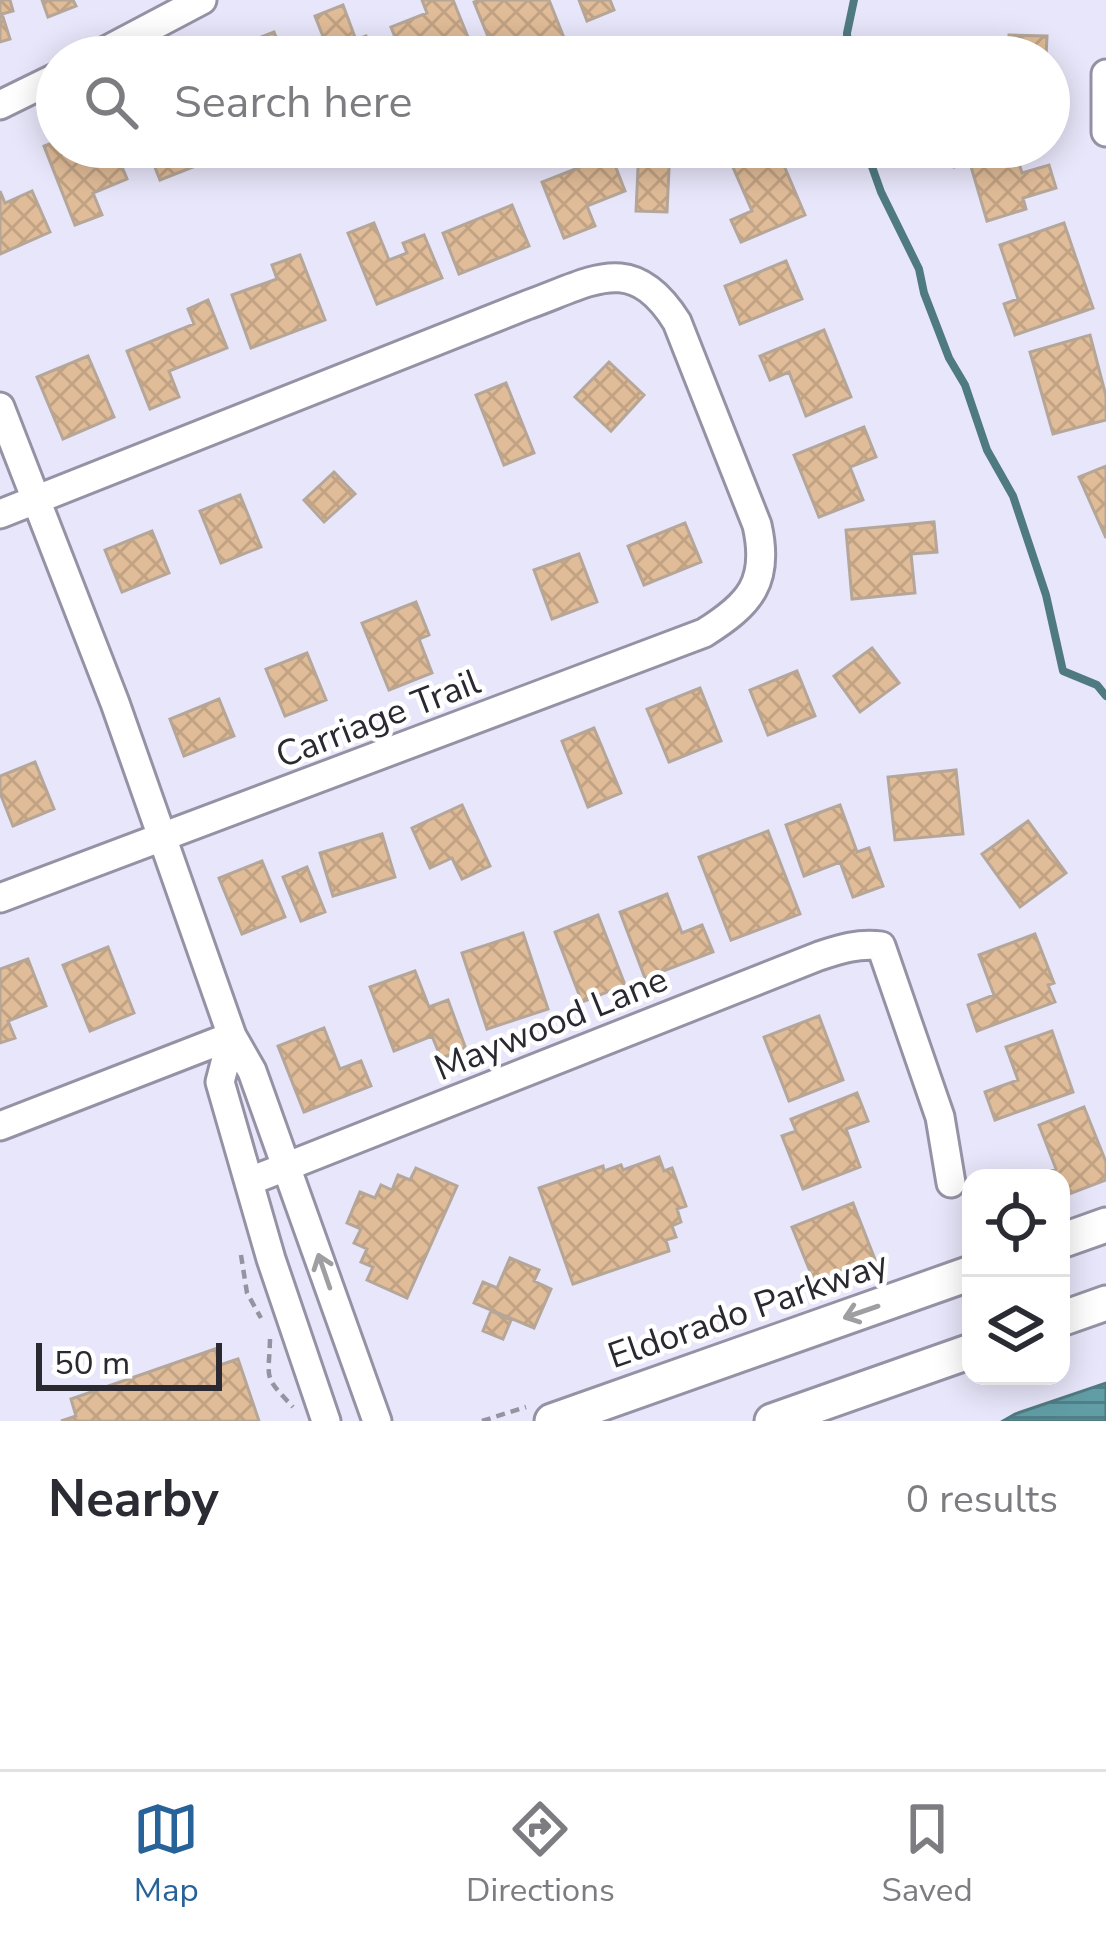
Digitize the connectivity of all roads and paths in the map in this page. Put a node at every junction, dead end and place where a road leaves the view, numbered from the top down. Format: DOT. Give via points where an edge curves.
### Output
graph roads {
  1 [pos="202,0"];
  2 [pos="134,36"];
  3 [pos="1106,74"];
  4 [pos="36,87"];
  5 [pos="0,105"];
  6 [pos="1106,132"];
  7 [pos="0,407"];
  8 [pos="35,500"];
  9 [pos="0,514"];
  10 [pos="164,839"];
  11 [pos="0,898"];
  12 [pos="232,1036"];
  13 [pos="0,1126"];
  14 [pos="287,1166"];
  15 [pos="250,1181"];
  16 [pos="950,1184"];
  17 [pos="1106,1226"];
  18 [pos="1070,1238"];
  19 [pos="239,1241"];
  20 [pos="962,1276"];
  21 [pos="1106,1303"];
  22 [pos="1070,1316"];
  23 [pos="342,1323"];
  24 [pos="297,1339"];
  25 [pos="962,1354"];
  26 [pos="313,1417"];
  27 [pos="376,1421"];
  28 [pos="552,1421"];
  29 [pos="772,1421"];
  1 -- 2 [label="street"];
  3 -- 6 [label="street"];
  4 -- 5 [label="street"];
  7 -- 8 [label="street"];
  8 -- 9 [label="street"];
  8 -- 10 [label="street"];
  8 -- 10 [label="street, Carriage Trail" via="527,305 628,277 646,284 677,322 757,525 760,577 746,600 704,633"];
  10 -- 11 [label="street, Carriage Trail"];
  10 -- 12 [label="street"];
  12 -- 13 [label="street"];
  12 -- 14 [label="street"];
  12 -- 15 [label="street" via="220,1082"];
  14 -- 15 [label="street, Maywood Lane"];
  14 -- 16 [label="street, Maywood Lane" via="834,951 881,946 940,1117"];
  23 -- 14 [label="street, one-way"];
  15 -- 24 [label="street"];
  17 -- 18 [label="main road"];
  19 -- 26 [label="path" via="247,1293 270,1337 266,1372"];
  20 -- 28 [label="main road, Eldorado Parkway, one-way"];
  21 -- 22 [label="main road"];
  23 -- 24 [label="street"];
  23 -- 27 [label="street"];
  24 -- 26 [label="street"];
  25 -- 29 [label="main road"];
}
